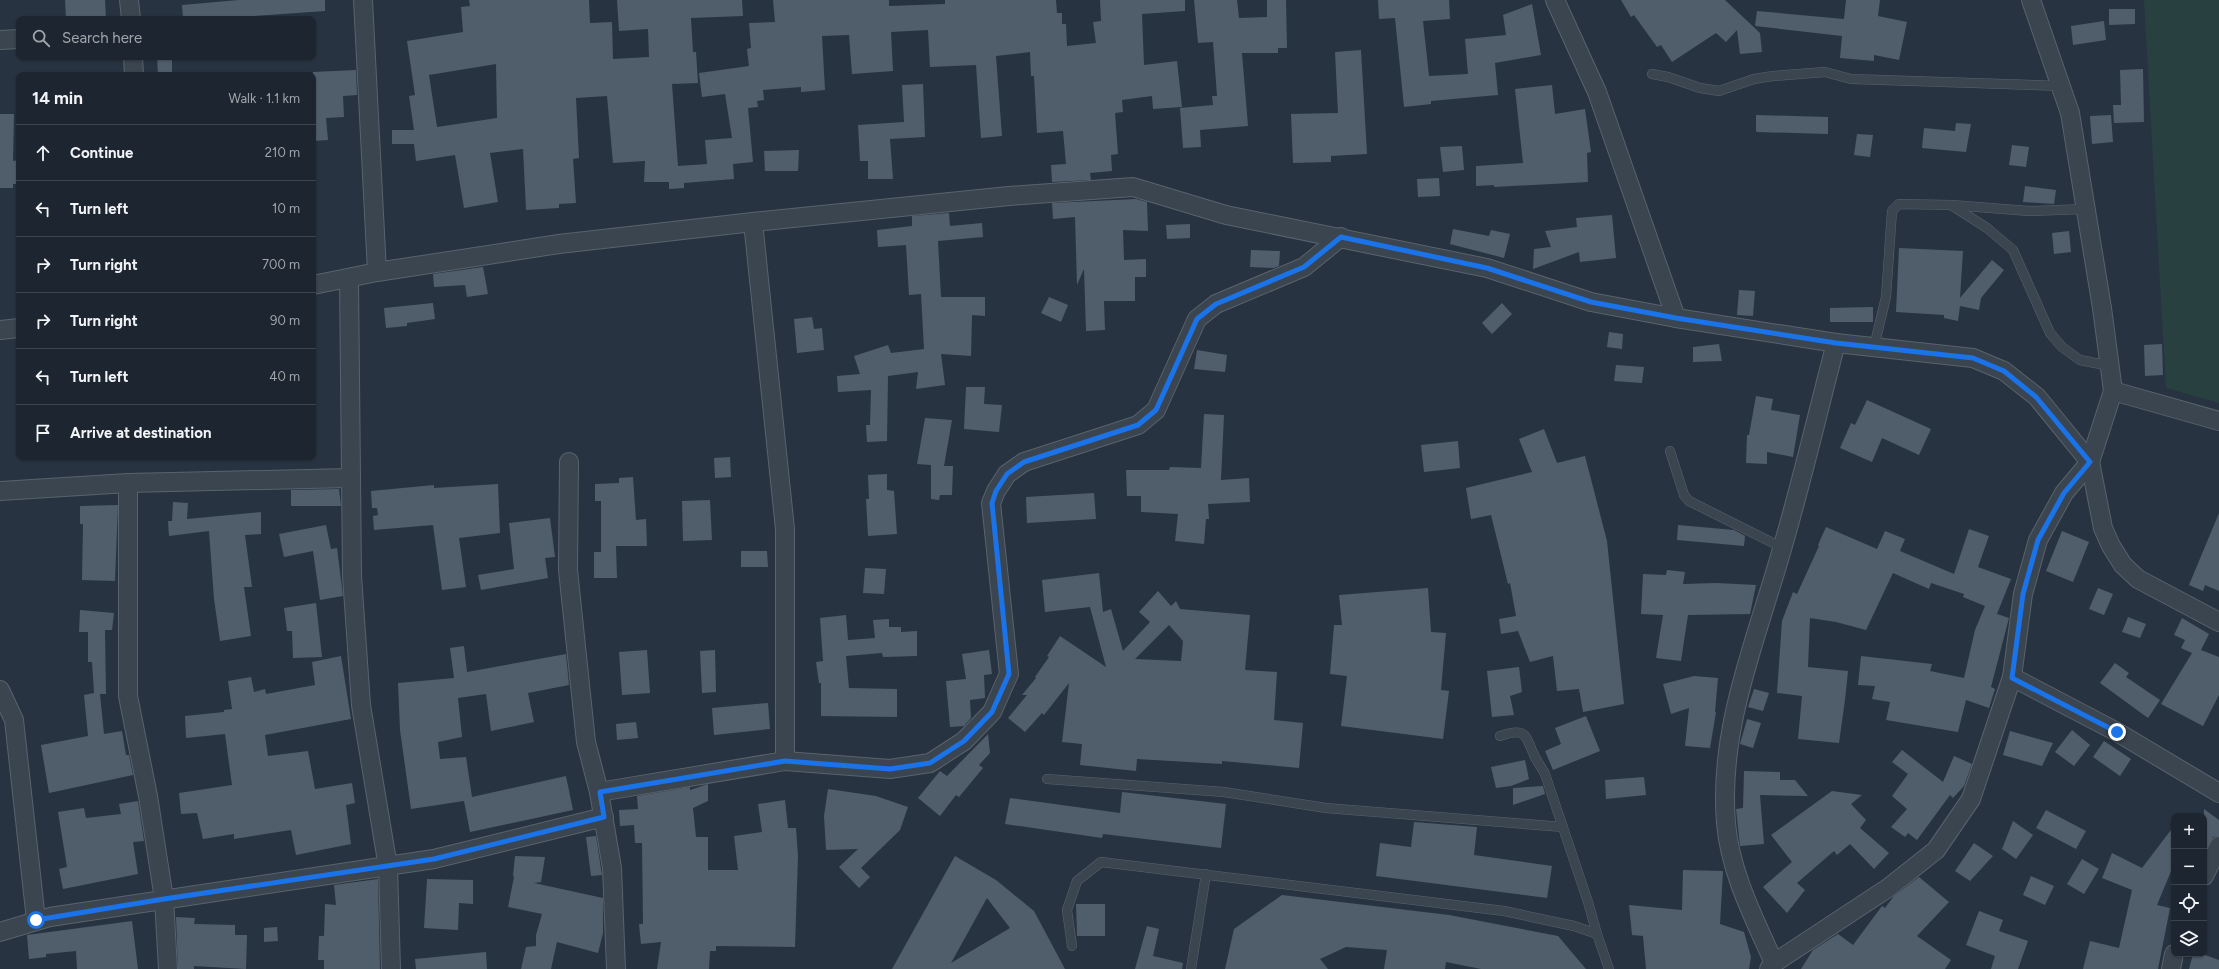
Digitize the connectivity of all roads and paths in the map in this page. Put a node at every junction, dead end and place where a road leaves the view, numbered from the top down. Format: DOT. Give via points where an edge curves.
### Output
graph roads {
  1 [pos="129,0"];
  2 [pos="363,0"];
  3 [pos="1555,0"];
  4 [pos="2031,0"];
  5 [pos="130,16"];
  6 [pos="16,39"];
  7 [pos="0,40"];
  8 [pos="133,60"];
  9 [pos="134,72"];
  10 [pos="1652,74"];
  11 [pos="2062,86"];
  12 [pos="1951,205"];
  13 [pos="2085,209"];
  14 [pos="753,222"];
  15 [pos="1341,237"];
  16 [pos="377,272"];
  17 [pos="349,279"];
  18 [pos="316,284"];
  19 [pos="1676,318"];
  20 [pos="16,328"];
  21 [pos="0,330"];
  22 [pos="1836,343"];
  23 [pos="1874,347"];
  24 [pos="2110,366"];
  25 [pos="2113,390"];
  26 [pos="2219,421"];
  27 [pos="1670,451"];
  28 [pos="569,462"];
  29 [pos="2090,462"];
  30 [pos="350,478"];
  31 [pos="128,483"];
  32 [pos="0,491"];
  33 [pos="1783,548"];
  34 [pos="2219,622"];
  35 [pos="2012,678"];
  36 [pos="0,690"];
  37 [pos="1500,736"];
  38 [pos="785,761"];
  39 [pos="1046,779"];
  40 [pos="600,792"];
  41 [pos="2219,793"];
  42 [pos="604,817"];
  43 [pos="1563,827"];
  44 [pos="2219,846"];
  45 [pos="388,867"];
  46 [pos="2207,870"];
  47 [pos="1206,874"];
  48 [pos="164,899"];
  49 [pos="36,920"];
  50 [pos="0,932"];
  51 [pos="1597,934"];
  52 [pos="1072,946"];
  53 [pos="2173,957"];
  54 [pos="1772,966"];
  55 [pos="168,969"];
  56 [pos="391,969"];
  57 [pos="616,969"];
  58 [pos="1191,969"];
  59 [pos="1608,969"];
  60 [pos="2171,969"];
  1 -- 5 [label="street"];
  2 -- 16 [label="street"];
  3 -- 19 [label="street" via="1597,92"];
  4 -- 11 [label="street"];
  6 -- 7 [label="street"];
  8 -- 9 [label="street"];
  10 -- 11 [label="lane" via="1719,91 1754,79 1825,72 1851,79"];
  11 -- 13 [label="street" via="2070,113"];
  12 -- 13 [label="lane" via="2029,211"];
  12 -- 23 [label="lane" via="1899,204 1892,211 1886,297"];
  12 -- 24 [label="lane" via="1987,228 2013,250 2050,333 2062,347 2080,360"];
  13 -- 24 [label="street"];
  14 -- 15 [label="street" via="1001,197 1133,187 1226,215"];
  14 -- 16 [label="street" via="559,244"];
  14 -- 38 [label="street" via="784,529"];
  15 -- 19 [label="street" via="1487,268 1591,302"];
  15 -- 38 [label="street" via="1304,267 1216,304 1197,319 1156,410 1138,425 1024,462 1007,474 992,503 1009,674 992,712 964,741 930,763 890,769"];
  16 -- 17 [label="street"];
  17 -- 18 [label="street"];
  17 -- 30 [label="street"];
  19 -- 22 [label="street"];
  20 -- 21 [label="street"];
  22 -- 23 [label="street"];
  22 -- 33 [label="street"];
  23 -- 29 [label="street" via="1973,358 2004,371 2036,397"];
  24 -- 25 [label="street"];
  25 -- 26 [label="street"];
  25 -- 29 [label="street"];
  27 -- 33 [label="lane" via="1684,495 1690,501"];
  28 -- 40 [label="street" via="568,578 586,742"];
  29 -- 34 [label="street" via="2103,528 2123,565 2138,579"];
  29 -- 35 [label="street" via="2064,493 2038,540 2023,594"];
  30 -- 31 [label="street"];
  30 -- 45 [label="street" via="352,576 362,705"];
  31 -- 32 [label="street"];
  31 -- 48 [label="street" via="128,696 148,796"];
  33 -- 54 [label="street" via="1735,708 1725,763 1726,824 1739,883"];
  35 -- 41 [label="street" via="2117,732"];
  35 -- 54 [label="street" via="1971,800 1936,850 1888,888"];
  36 -- 49 [label="street" via="14,720"];
  37 -- 43 [label="lane" via="1513,731 1529,740 1545,774"];
  38 -- 40 [label="street"];
  39 -- 43 [label="lane" via="1224,792 1326,808"];
  40 -- 42 [label="street"];
  42 -- 45 [label="street" via="434,859"];
  42 -- 57 [label="street" via="612,868"];
  43 -- 51 [label="lane"];
  44 -- 46 [label="street"];
  45 -- 48 [label="street"];
  45 -- 56 [label="street"];
  47 -- 51 [label="lane" via="1504,911 1574,926"];
  47 -- 52 [label="lane" via="1101,862 1077,881 1067,910"];
  47 -- 58 [label="lane"];
  48 -- 49 [label="street"];
  48 -- 55 [label="street"];
  49 -- 50 [label="street"];
  51 -- 59 [label="lane"];
  53 -- 60 [label="street"];
}
